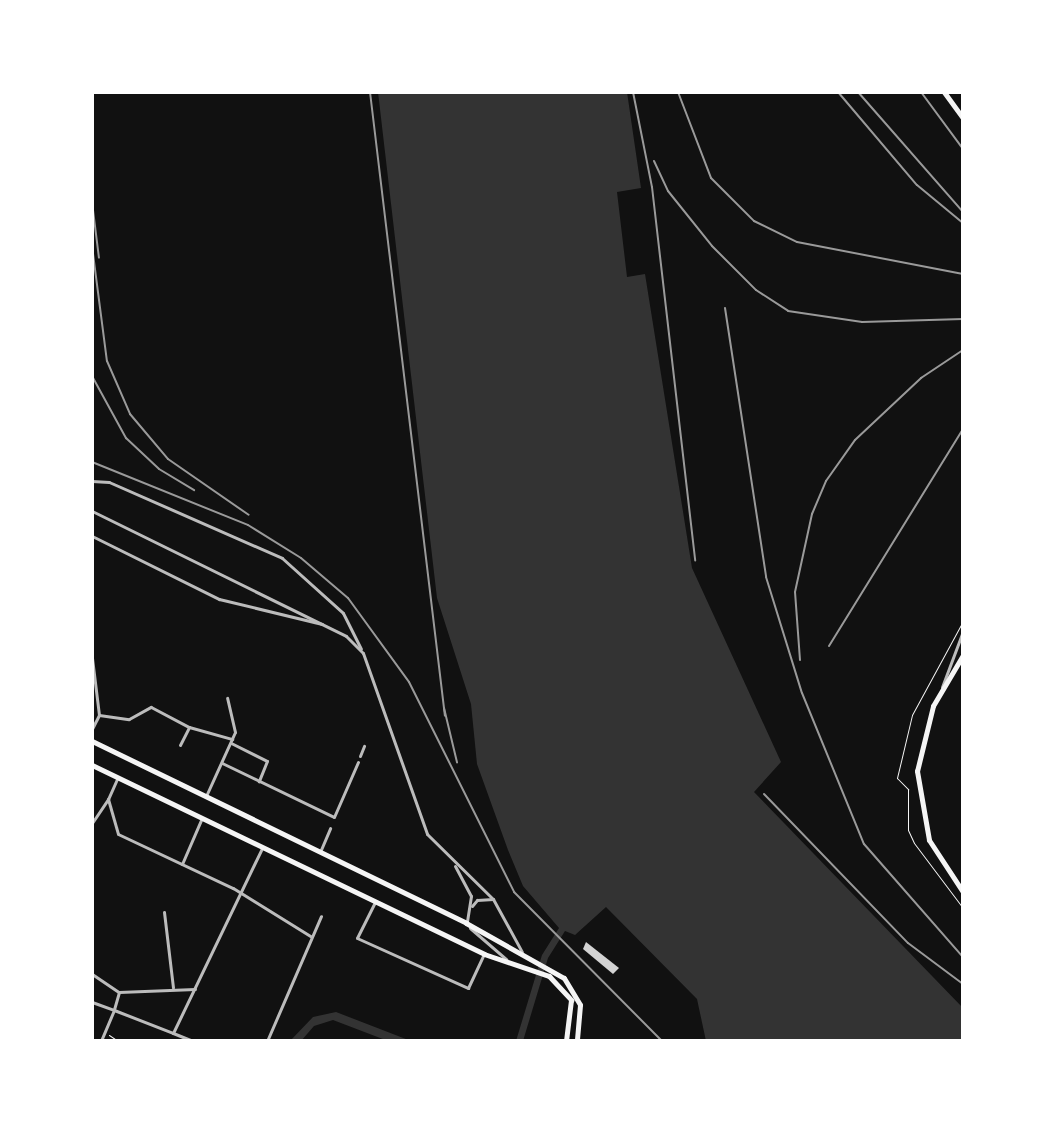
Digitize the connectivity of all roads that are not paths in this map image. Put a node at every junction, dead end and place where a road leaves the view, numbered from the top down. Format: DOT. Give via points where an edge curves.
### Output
graph roads {
  1 [pos="944,92"];
  2 [pos="962,115"];
  3 [pos="92,481"];
  4 [pos="92,511"];
  5 [pos="92,536"];
  6 [pos="327,625"];
  7 [pos="963,631"];
  8 [pos="363,653"];
  9 [pos="963,655"];
  10 [pos="92,658"];
  11 [pos="942,687"];
  12 [pos="227,698"];
  13 [pos="99,715"];
  14 [pos="189,727"];
  15 [pos="92,729"];
  16 [pos="92,741"];
  17 [pos="232,741"];
  18 [pos="180,745"];
  19 [pos="364,746"];
  20 [pos="222,763"];
  21 [pos="92,765"];
  22 [pos="118,777"];
  23 [pos="259,781"];
  24 [pos="206,796"];
  25 [pos="108,799"];
  26 [pos="334,817"];
  27 [pos="202,818"];
  28 [pos="92,823"];
  29 [pos="332,823"];
  30 [pos="330,828"];
  31 [pos="262,848"];
  32 [pos="320,852"];
  33 [pos="453,862"];
  34 [pos="182,864"];
  35 [pos="963,892"];
  36 [pos="240,894"];
  37 [pos="493,899"];
  38 [pos="375,902"];
  39 [pos="471,907"];
  40 [pos="164,912"];
  41 [pos="321,916"];
  42 [pos="466,923"];
  43 [pos="310,936"];
  44 [pos="484,954"];
  45 [pos="526,959"];
  46 [pos="508,961"];
  47 [pos="531,965"];
  48 [pos="92,974"];
  49 [pos="551,974"];
  50 [pos="173,987"];
  51 [pos="195,989"];
  52 [pos="119,992"];
  53 [pos="92,1002"];
  54 [pos="114,1010"];
  55 [pos="173,1033"];
  56 [pos="101,1041"];
  57 [pos="193,1041"];
  58 [pos="267,1041"];
  59 [pos="566,1041"];
  60 [pos="577,1041"];
  1 -- 2 [label="main road"];
  3 -- 8 [label="street" via="109,482 282,558 343,613"];
  4 -- 6 [label="street"];
  5 -- 6 [label="street" via="232,605"];
  6 -- 8 [label="street"];
  7 -- 11 [label="street"];
  8 -- 33 [label="street" via="427,834"];
  9 -- 11 [label="main road"];
  10 -- 13 [label="street"];
  11 -- 35 [label="main road" via="919,746 918,793 929,840"];
  12 -- 17 [label="street" via="235,732"];
  13 -- 14 [label="street" via="129,719 151,707"];
  13 -- 15 [label="street"];
  14 -- 17 [label="street"];
  14 -- 18 [label="street"];
  16 -- 24 [label="main road"];
  17 -- 20 [label="street"];
  17 -- 23 [label="street" via="267,761"];
  19 -- 26 [label="street"];
  20 -- 23 [label="street"];
  20 -- 24 [label="street"];
  21 -- 22 [label="main road"];
  22 -- 25 [label="street"];
  22 -- 27 [label="main road"];
  23 -- 26 [label="street"];
  24 -- 32 [label="main road"];
  25 -- 28 [label="street"];
  25 -- 34 [label="street" via="118,834"];
  26 -- 29 [label="street"];
  27 -- 31 [label="main road"];
  27 -- 34 [label="street"];
  30 -- 32 [label="street"];
  31 -- 36 [label="street"];
  31 -- 38 [label="main road"];
  32 -- 42 [label="main road"];
  33 -- 37 [label="street"];
  33 -- 39 [label="street"];
  34 -- 36 [label="street"];
  36 -- 43 [label="street"];
  36 -- 51 [label="street"];
  37 -- 39 [label="street" via="477,900"];
  37 -- 45 [label="street"];
  38 -- 44 [label="main road"];
  38 -- 44 [label="street" via="357,938 468,988"];
  39 -- 42 [label="street"];
  40 -- 50 [label="street"];
  41 -- 43 [label="street"];
  42 -- 45 [label="main road"];
  42 -- 46 [label="street"];
  43 -- 58 [label="street"];
  44 -- 46 [label="main road"];
  45 -- 47 [label="main road"];
  46 -- 47 [label="main road"];
  47 -- 49 [label="main road"];
  48 -- 52 [label="street"];
  49 -- 59 [label="main road" via="571,1000"];
  49 -- 60 [label="main road" via="577,995"];
  50 -- 51 [label="street"];
  50 -- 52 [label="street"];
  51 -- 55 [label="street"];
  52 -- 54 [label="street"];
  53 -- 54 [label="street"];
  54 -- 55 [label="street"];
  54 -- 56 [label="street"];
  55 -- 57 [label="street"];
}
